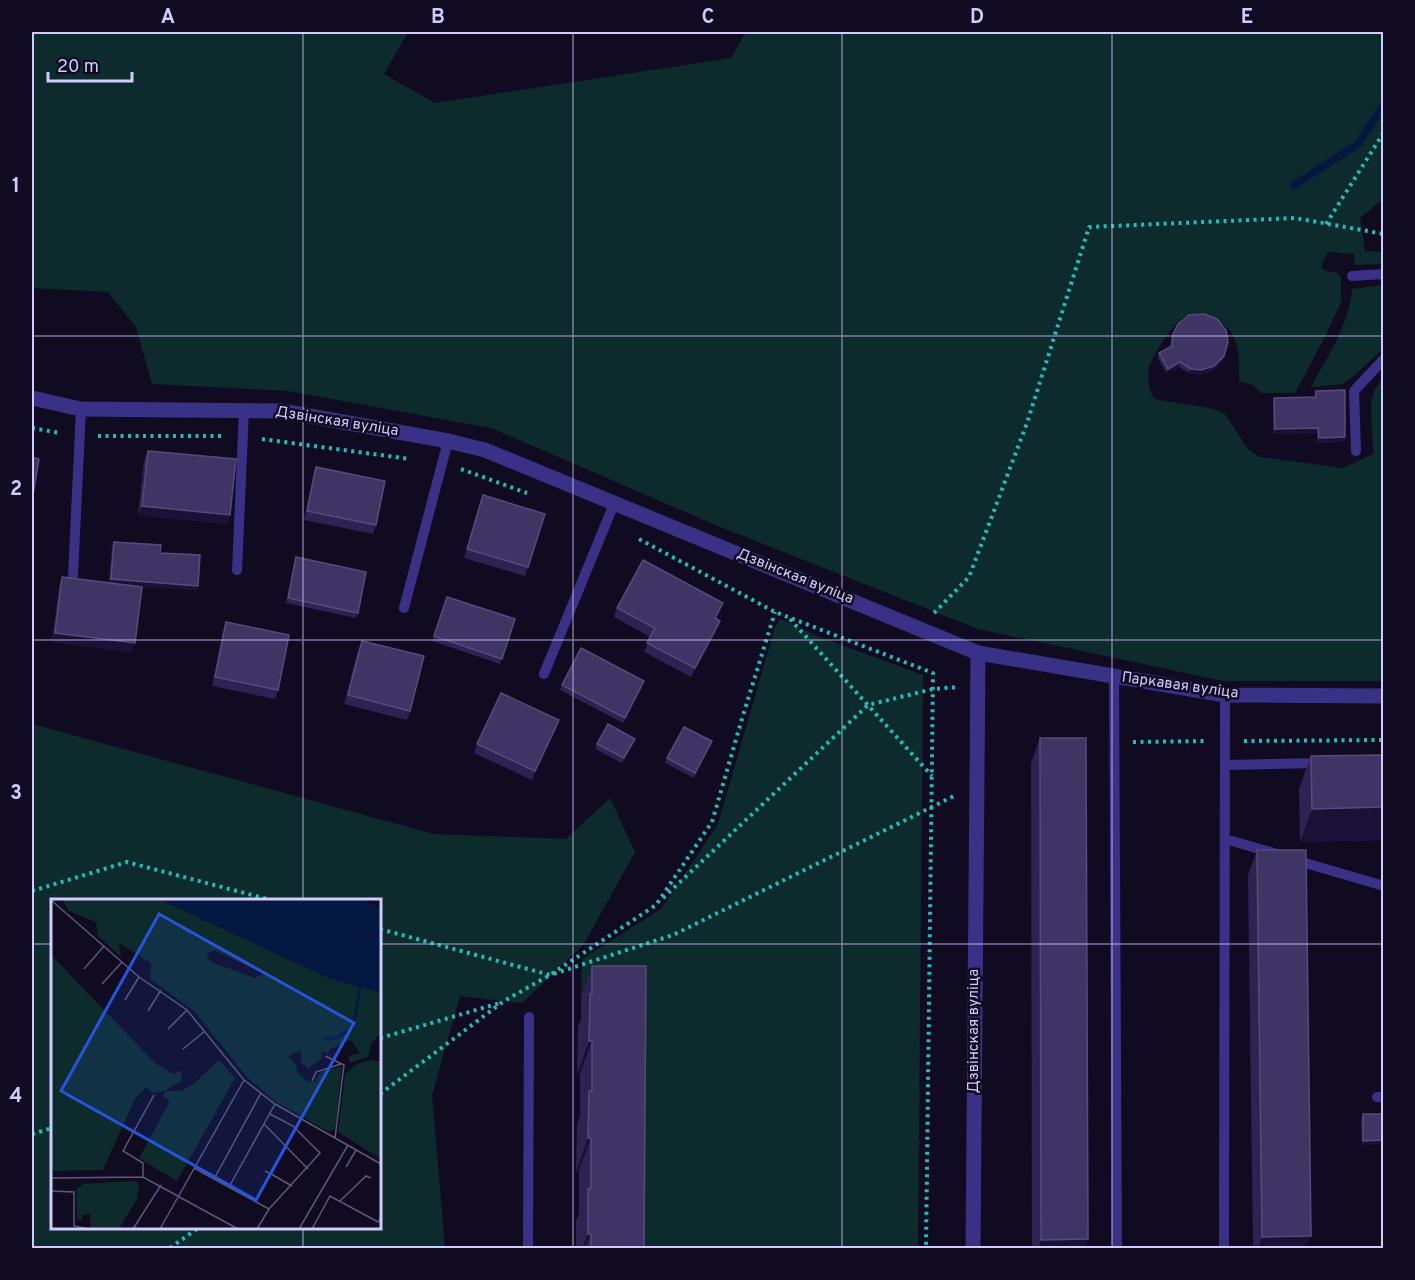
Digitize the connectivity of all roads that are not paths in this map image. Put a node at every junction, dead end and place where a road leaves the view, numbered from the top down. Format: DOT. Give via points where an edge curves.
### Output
graph roads {
  1 [pos="1383,274"];
  2 [pos="1352,276"];
  3 [pos="1383,359"];
  4 [pos="32,398"];
  5 [pos="81,409"];
  6 [pos="244,410"];
  7 [pos="448,441"];
  8 [pos="1356,451"];
  9 [pos="614,504"];
  10 [pos="237,570"];
  11 [pos="73,576"];
  12 [pos="404,608"];
  13 [pos="978,653"];
  14 [pos="544,674"];
  15 [pos="1114,676"];
  16 [pos="1225,695"];
  17 [pos="1383,696"];
  18 [pos="1327,763"];
  19 [pos="1225,765"];
  20 [pos="1225,839"];
  21 [pos="1383,886"];
  22 [pos="529,1017"];
  23 [pos="528,1248"];
  24 [pos="973,1248"];
  25 [pos="1117,1248"];
  26 [pos="1224,1248"];
  1 -- 2 [label="lane"];
  3 -- 8 [label="lane" via="1354,391"];
  4 -- 5 [label="street, Дзвінская вуліца"];
  5 -- 6 [label="street, Дзвінская вуліца"];
  5 -- 11 [label="lane"];
  6 -- 7 [label="street, Дзвінская вуліца" via="282,411"];
  6 -- 10 [label="lane"];
  7 -- 9 [label="street, Дзвінская вуліца" via="485,450"];
  7 -- 12 [label="lane"];
  9 -- 13 [label="street, Дзвінская вуліца"];
  9 -- 14 [label="lane"];
  13 -- 15 [label="street, Паркавая вуліца"];
  13 -- 24 [label="street, Дзвінская вуліца"];
  15 -- 16 [label="street, Паркавая вуліца"];
  15 -- 25 [label="lane"];
  16 -- 17 [label="street, Паркавая вуліца"];
  16 -- 19 [label="lane"];
  18 -- 19 [label="lane"];
  19 -- 20 [label="lane"];
  20 -- 21 [label="lane"];
  20 -- 26 [label="lane"];
  22 -- 23 [label="lane"];
}
